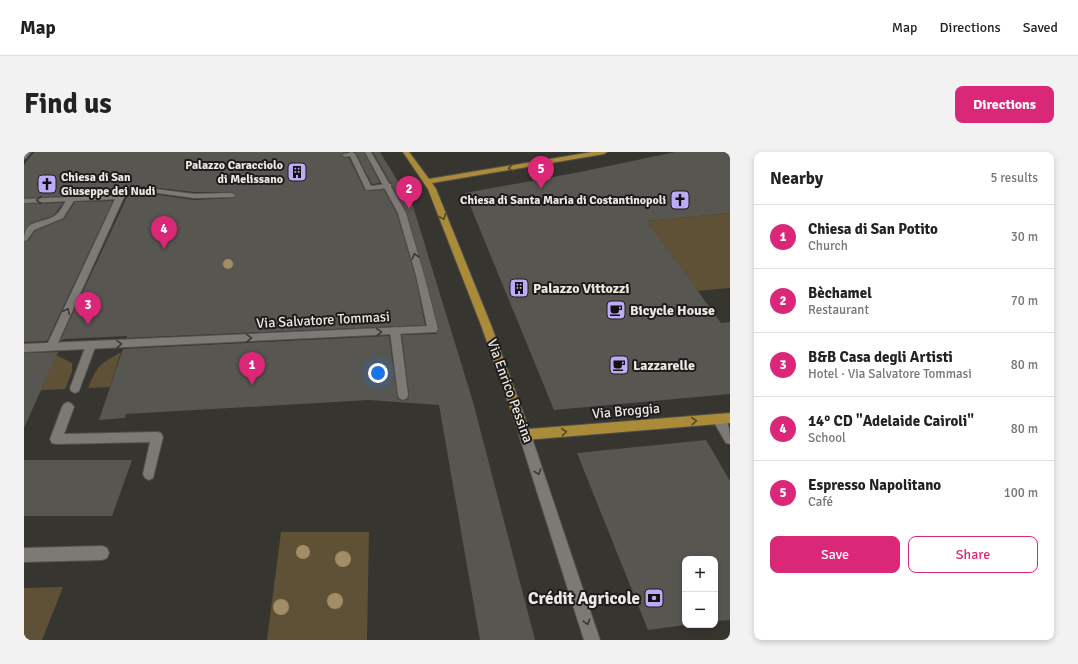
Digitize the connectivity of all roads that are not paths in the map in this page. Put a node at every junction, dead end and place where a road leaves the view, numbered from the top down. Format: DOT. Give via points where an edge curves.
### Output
graph roads {
  1 [pos="28,152"];
  2 [pos="368,152"];
  3 [pos="406,152"];
  4 [pos="604,152"];
  5 [pos="345,155"];
  6 [pos="24,157"];
  7 [pos="428,182"];
  8 [pos="388,186"];
  9 [pos="232,195"];
  10 [pos="120,197"];
  11 [pos="71,199"];
  12 [pos="24,201"];
  13 [pos="24,238"];
  14 [pos="395,331"];
  15 [pos="91,345"];
  16 [pos="51,347"];
  17 [pos="24,348"];
  18 [pos="75,388"];
  19 [pos="403,395"];
  20 [pos="68,407"];
  21 [pos="730,418"];
  22 [pos="718,419"];
  23 [pos="526,435"];
  24 [pos="730,438"];
  25 [pos="149,474"];
  26 [pos="102,553"];
  27 [pos="24,555"];
  28 [pos="592,640"];
  1 -- 6 [label="street"];
  2 -- 8 [label="street, Via Salvatore Tommasi"];
  3 -- 7 [label="main road, Via Enrico Pessina"];
  4 -- 7 [label="main road, one-way"];
  5 -- 8 [label="street" via="352,154 369,188"];
  7 -- 23 [label="main road, Via Enrico Pessina, one-way" via="486,325"];
  14 -- 8 [label="street, Via Salvatore Tommasi, one-way" via="433,329 406,223"];
  9 -- 10 [label="street" via="194,196 127,187"];
  10 -- 11 [label="street"];
  16 -- 10 [label="street, one-way"];
  11 -- 12 [label="street, one-way"];
  11 -- 13 [label="street" via="60,216 31,228"];
  15 -- 14 [label="street, Via Salvatore Tommasi, one-way"];
  14 -- 19 [label="street"];
  15 -- 16 [label="street, Via Salvatore Tommasi"];
  15 -- 18 [label="street"];
  16 -- 17 [label="street, Via Salvatore Tommasi"];
  20 -- 25 [label="street" via="56,439 157,437"];
  21 -- 22 [label="main road, Via Broggia"];
  23 -- 22 [label="main road, Via Broggia, one-way"];
  22 -- 24 [label="street"];
  23 -- 28 [label="street, Via Enrico Pessina, one-way"];
  26 -- 27 [label="street"];
}
